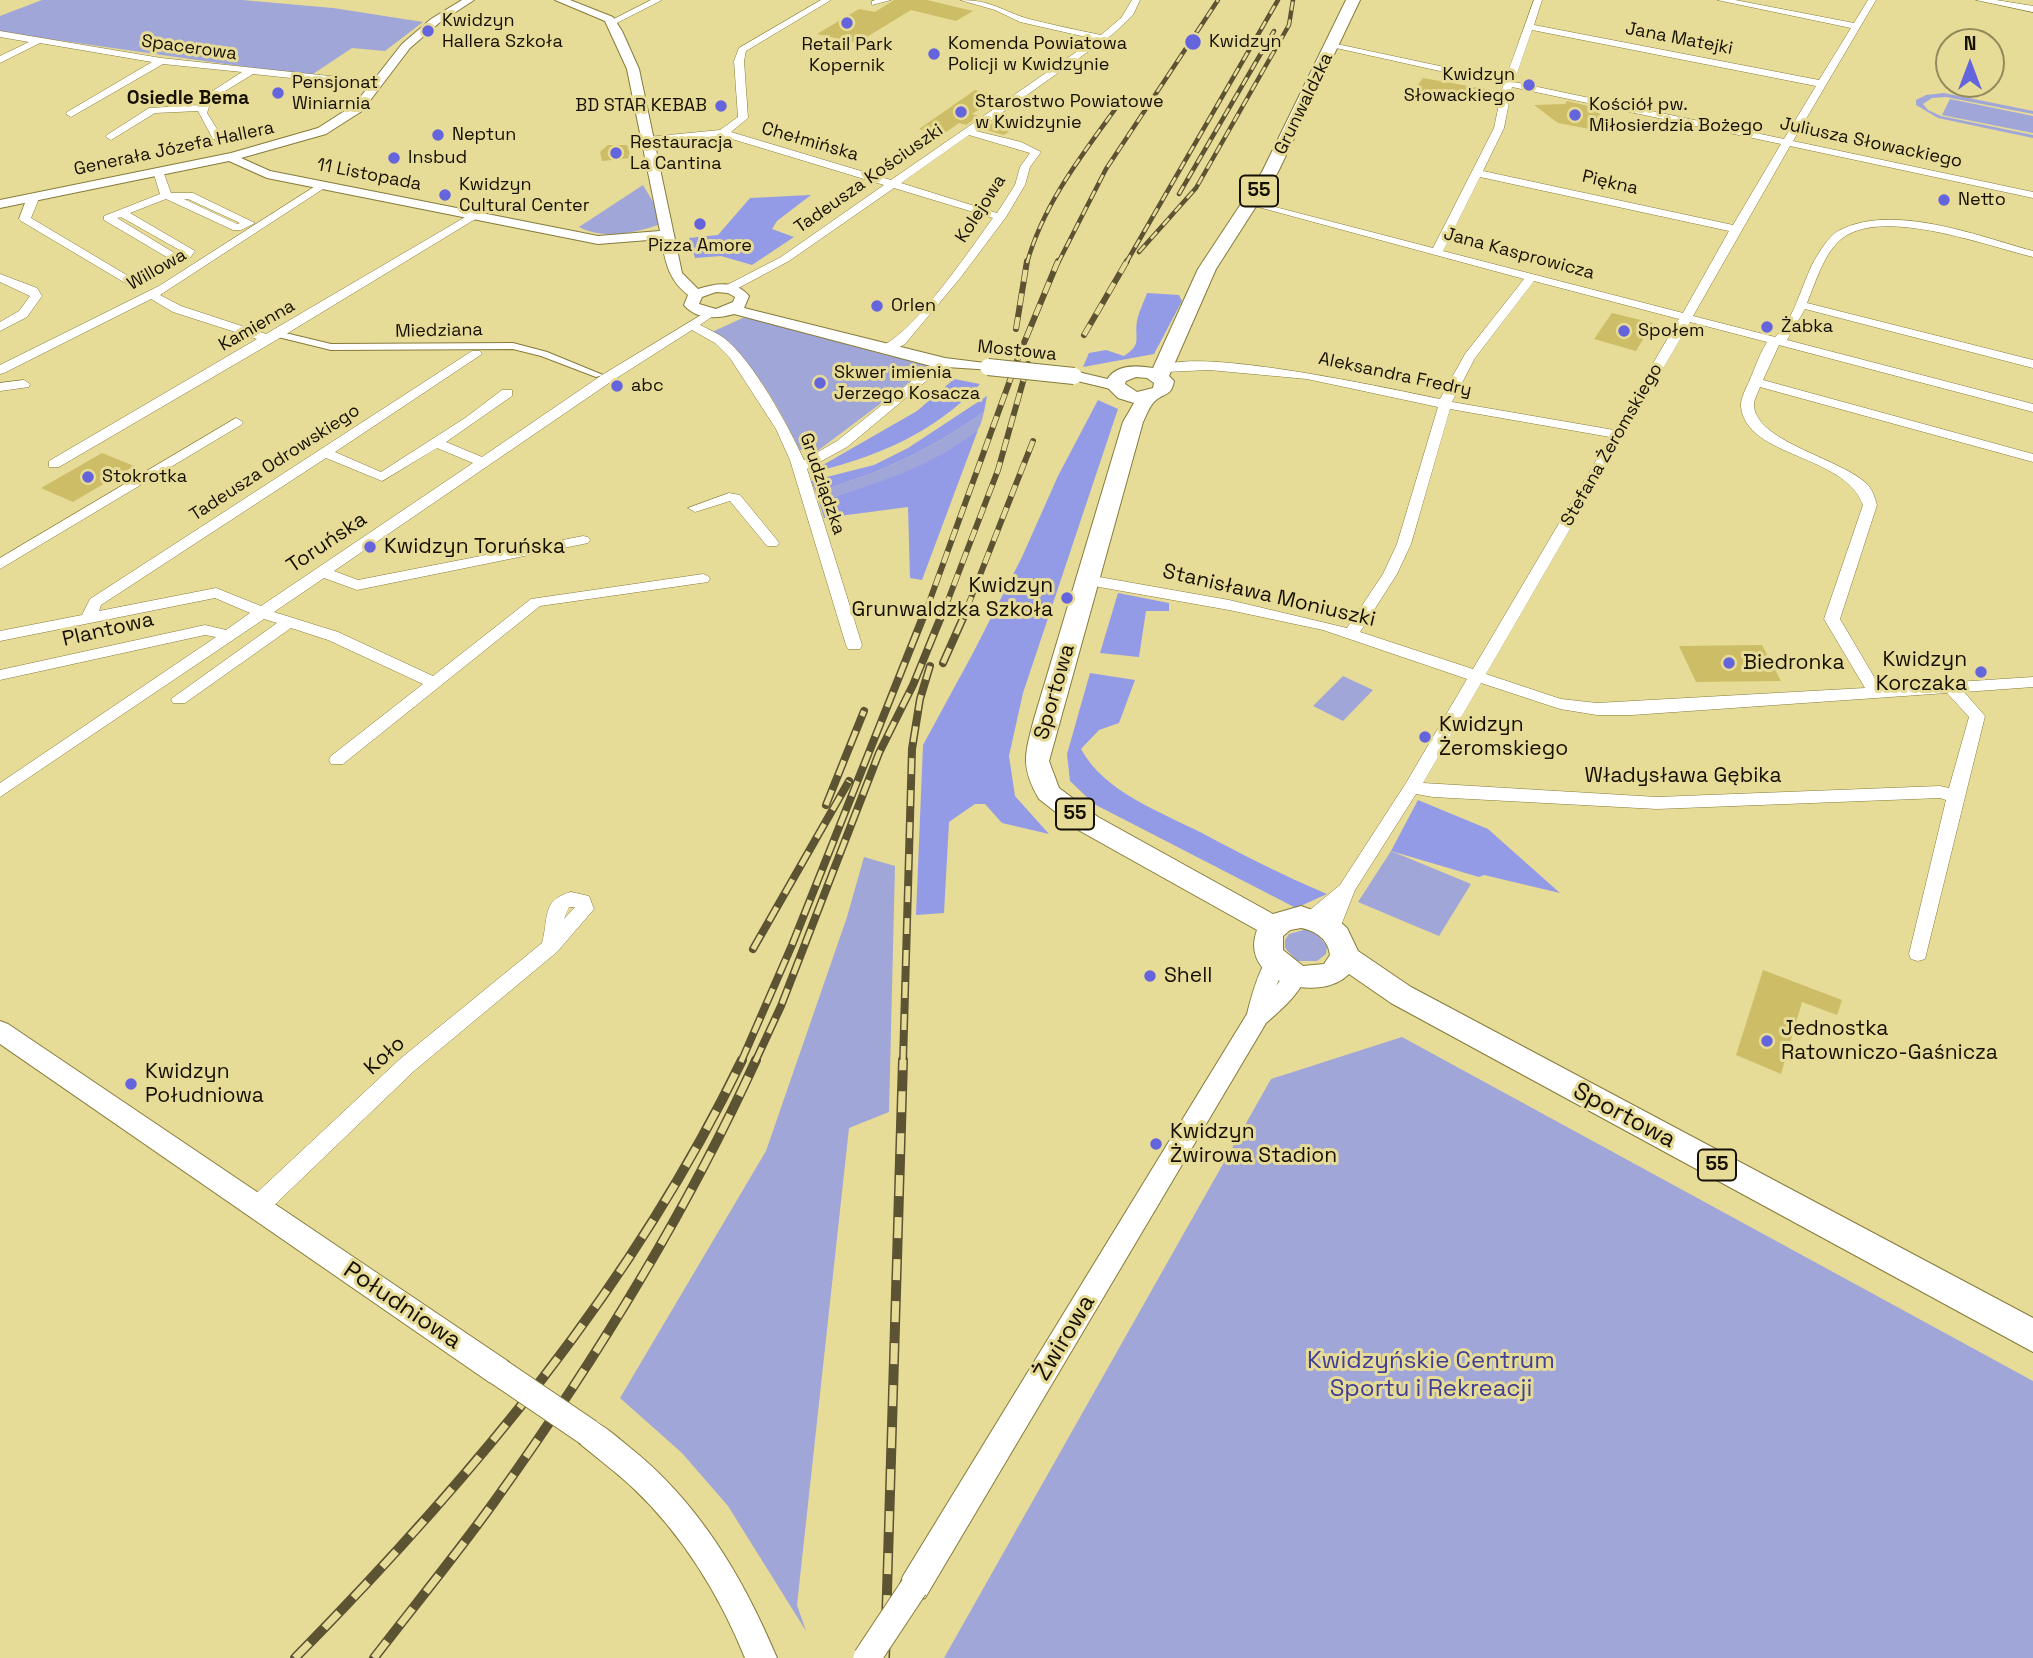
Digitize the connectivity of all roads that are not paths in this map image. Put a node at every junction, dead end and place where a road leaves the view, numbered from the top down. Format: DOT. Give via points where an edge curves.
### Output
graph roads {
  1 [pos="469,0"];
  2 [pos="560,0"];
  3 [pos="658,0"];
  4 [pos="827,0"];
  5 [pos="887,0"];
  6 [pos="964,0"];
  7 [pos="1136,0"];
  8 [pos="1353,0"];
  9 [pos="1538,0"];
  10 [pos="1721,0"];
  11 [pos="1872,0"];
  12 [pos="1980,0"];
  13 [pos="2007,2"];
  14 [pos="875,3"];
  15 [pos="2033,9"];
  16 [pos="612,22"];
  17 [pos="1857,26"];
  18 [pos="1529,27"];
  19 [pos="0,34"];
  20 [pos="1102,38"];
  21 [pos="38,41"];
  22 [pos="1332,46"];
  23 [pos="0,60"];
  24 [pos="161,61"];
  25 [pos="249,72"];
  26 [pos="1509,83"];
  27 [pos="376,84"];
  28 [pos="1823,84"];
  29 [pos="203,108"];
  30 [pos="71,114"];
  31 [pos="968,132"];
  32 [pos="723,134"];
  33 [pos="111,137"];
  34 [pos="217,137"];
  35 [pos="648,141"];
  36 [pos="1789,143"];
  37 [pos="231,157"];
  38 [pos="159,171"];
  39 [pos="1477,173"];
  40 [pos="892,184"];
  41 [pos="324,185"];
  42 [pos="2033,195"];
  43 [pos="32,197"];
  44 [pos="171,197"];
  45 [pos="0,204"];
  46 [pos="1252,204"];
  47 [pos="122,213"];
  48 [pos="476,215"];
  49 [pos="1000,217"];
  50 [pos="1736,229"];
  51 [pos="668,234"];
  52 [pos="1437,252"];
  53 [pos="2033,254"];
  54 [pos="1531,276"];
  55 [pos="0,278"];
  56 [pos="136,285"];
  57 [pos="702,292"];
  58 [pos="152,295"];
  59 [pos="735,299"];
  60 [pos="1802,305"];
  61 [pos="705,312"];
  62 [pos="1686,318"];
  63 [pos="0,327"];
  64 [pos="686,329"];
  65 [pos="273,337"];
  66 [pos="905,337"];
  67 [pos="1777,341"];
  68 [pos="888,348"];
  69 [pos="0,352"];
  70 [pos="476,354"];
  71 [pos="916,354"];
  72 [pos="19,361"];
  73 [pos="943,362"];
  74 [pos="2033,364"];
  75 [pos="1159,367"];
  76 [pos="0,370"];
  77 [pos="599,375"];
  78 [pos="1757,382"];
  79 [pos="24,383"];
  80 [pos="0,387"];
  81 [pos="1128,389"];
  82 [pos="507,393"];
  83 [pos="1444,404"];
  84 [pos="2033,408"];
  85 [pos="236,422"];
  86 [pos="1133,422"];
  87 [pos="1616,434"];
  88 [pos="436,443"];
  89 [pos="326,453"];
  90 [pos="2033,458"];
  91 [pos="482,462"];
  92 [pos="54,464"];
  93 [pos="799,468"];
  94 [pos="695,508"];
  95 [pos="583,540"];
  96 [pos="772,542"];
  97 [pos="0,564"];
  98 [pos="322,572"];
  99 [pos="703,579"];
  100 [pos="1088,580"];
  101 [pos="260,612"];
  102 [pos="88,619"];
  103 [pos="289,622"];
  104 [pos="1351,634"];
  105 [pos="0,636"];
  106 [pos="225,636"];
  107 [pos="854,645"];
  108 [pos="0,675"];
  109 [pos="1477,675"];
  110 [pos="2033,682"];
  111 [pos="435,683"];
  112 [pos="1951,688"];
  113 [pos="1875,692"];
  114 [pos="179,699"];
  115 [pos="337,760"];
  116 [pos="1412,786"];
  117 [pos="0,791"];
  118 [pos="1955,796"];
  119 [pos="1322,923"];
  120 [pos="1274,927"];
  121 [pos="550,947"];
  122 [pos="1917,954"];
  123 [pos="1337,964"];
  124 [pos="1285,970"];
  125 [pos="1401,995"];
  126 [pos="0,1031"];
  127 [pos="257,1207"];
  128 [pos="2033,1336"];
  129 [pos="756,1645"];
  130 [pos="773,1658"];
  131 [pos="867,1658"];
  1 -- 27 [label="street, Generała Józefa Hallera" via="406,46"];
  2 -- 16 [label="street"];
  3 -- 16 [label="street"];
  4 -- 32 [label="street" via="742,50 743,118"];
  5 -- 14 [label="street"];
  6 -- 20 [label="street"];
  7 -- 20 [label="street, Tadeusza Kościuszki" via="1135,7"];
  8 -- 22 [label="main road, Grunwaldzka / 55"];
  9 -- 18 [label="street"];
  10 -- 17 [label="street"];
  11 -- 17 [label="street, Stefana Żeromskiego"];
  12 -- 13 [label="street"];
  13 -- 15 [label="street"];
  16 -- 35 [label="street" via="633,69"];
  17 -- 28 [label="street, Stefana Żeromskiego"];
  18 -- 26 [label="street"];
  18 -- 28 [label="street, Jana Matejki"];
  19 -- 21 [label="street, Spacerowa"];
  20 -- 31 [label="street, Tadeusza Kościuszki"];
  21 -- 23 [label="street"];
  21 -- 24 [label="street, Spacerowa"];
  22 -- 26 [label="street, Juliusza Słowackiego"];
  22 -- 46 [label="main road, Grunwaldzka / 55"];
  24 -- 25 [label="street, Spacerowa"];
  24 -- 30 [label="street"];
  25 -- 27 [label="street, Spacerowa"];
  25 -- 29 [label="street" via="215,94"];
  26 -- 36 [label="street, Juliusza Słowackiego"];
  26 -- 39 [label="street" via="1499,128"];
  27 -- 37 [label="street, Generała Józefa Hallera" via="352,113 322,131"];
  28 -- 36 [label="street, Stefana Żeromskiego"];
  29 -- 33 [label="street" via="153,110"];
  29 -- 34 [label="street"];
  31 -- 40 [label="street, Tadeusza Kościuszki"];
  31 -- 49 [label="street, Kolejowa" via="1036,152"];
  32 -- 35 [label="street, Chełmińska"];
  32 -- 40 [label="street, Chełmińska"];
  35 -- 51 [label="street"];
  36 -- 42 [label="street, Juliusza Słowackiego"];
  36 -- 50 [label="street, Stefana Żeromskiego"];
  37 -- 38 [label="street, Generała Józefa Hallera"];
  37 -- 41 [label="street, 11 Listopada" via="267,174"];
  38 -- 43 [label="street, Generała Józefa Hallera"];
  38 -- 44 [label="street"];
  39 -- 50 [label="street, Piękna"];
  39 -- 52 [label="street"];
  40 -- 49 [label="street, Chełmińska"];
  40 -- 59 [label="street, Tadeusza Kościuszki"];
  41 -- 48 [label="street, 11 Listopada"];
  41 -- 58 [label="street, Willowa"];
  43 -- 45 [label="street, Generała Józefa Hallera"];
  43 -- 56 [label="street" via="24,219"];
  44 -- 44 [label="street" via="237,228 248,223 189,195"];
  44 -- 47 [label="street"];
  46 -- 52 [label="street, Jana Kasprowicza"];
  46 -- 75 [label="main road, Grunwaldzka / 55" via="1211,261"];
  47 -- 47 [label="street" via="108,218 174,257 185,257 190,251"];
  48 -- 51 [label="street, 11 Listopada" via="607,241"];
  48 -- 65 [label="street, Kamienna"];
  49 -- 66 [label="street, Kolejowa"];
  50 -- 62 [label="street, Stefana Żeromskiego"];
  51 -- 57 [label="street" via="677,279"];
  52 -- 54 [label="street, Jana Kasprowicza"];
  53 -- 60 [label="street" via="1930,228 1860,228 1836,238 1812,277"];
  54 -- 62 [label="street, Jana Kasprowicza"];
  54 -- 83 [label="street" via="1469,357"];
  55 -- 63 [label="street" via="36,296 23,314"];
  57 -- 59 [label="street"];
  57 -- 61 [label="street" via="691,305"];
  58 -- 65 [label="street" via="177,309"];
  58 -- 72 [label="street, Willowa"];
  59 -- 61 [label="street"];
  59 -- 68 [label="street, Mostowa" via="792,326"];
  60 -- 67 [label="street"];
  60 -- 74 [label="street"];
  61 -- 64 [label="street, Toruńska"];
  62 -- 67 [label="street, Jana Kasprowicza"];
  62 -- 87 [label="street, Stefana Żeromskiego"];
  64 -- 91 [label="street, Toruńska"];
  64 -- 93 [label="street, Grudziądzka" via="719,340 735,356 783,429"];
  65 -- 77 [label="street, Miedziana" via="331,346 513,346"];
  65 -- 92 [label="street, Kamienna"];
  66 -- 68 [label="street, Kolejowa"];
  66 -- 71 [label="street"];
  67 -- 78 [label="street"];
  67 -- 84 [label="street, Jana Kasprowicza"];
  68 -- 71 [label="street, Mostowa"];
  68 -- 73 [label="street, Mostowa" via="905,356"];
  69 -- 72 [label="street"];
  70 -- 89 [label="street, Tadeusza Odrowskiego"];
  71 -- 73 [label="street, Mostowa"];
  72 -- 76 [label="street, Willowa"];
  73 -- 81 [label="street, Mostowa, bridge" via="1081,377"];
  73 -- 93 [label="street" via="842,444"];
  75 -- 81 [label="main road" via="1127,372"];
  75 -- 81 [label="main road, 55" via="1165,386 1162,391"];
  75 -- 83 [label="street, Aleksandra Fredry" via="1209,366 1307,375"];
  78 -- 90 [label="street"];
  78 -- 113 [label="street" via="1747,408 1758,426 1851,477 1870,498 1832,619"];
  79 -- 80 [label="street"];
  81 -- 86 [label="main road, 55"];
  82 -- 88 [label="street"];
  83 -- 87 [label="street, Aleksandra Fredry"];
  83 -- 104 [label="street" via="1404,544"];
  85 -- 97 [label="street"];
  86 -- 100 [label="main road, 55"];
  87 -- 109 [label="street, Stefana Żeromskiego"];
  88 -- 89 [label="street" via="382,477"];
  88 -- 91 [label="street"];
  89 -- 102 [label="street, Tadeusza Odrowskiego" via="94,602"];
  91 -- 98 [label="street, Toruńska"];
  93 -- 107 [label="street, Grudziądzka"];
  94 -- 96 [label="street" via="735,498"];
  95 -- 98 [label="street" via="357,585"];
  98 -- 101 [label="street, Toruńska"];
  99 -- 111 [label="street" via="536,602"];
  100 -- 104 [label="street, Stanisława Moniuszki" via="1229,605"];
  100 -- 120 [label="main road, Sportowa / 55" via="1036,761 1048,793 1089,824"];
  101 -- 102 [label="street" via="216,593"];
  101 -- 103 [label="street"];
  101 -- 106 [label="street, Toruńska"];
  102 -- 105 [label="street"];
  103 -- 111 [label="street" via="333,636"];
  103 -- 114 [label="street"];
  104 -- 109 [label="street, Stanisława Moniuszki"];
  106 -- 108 [label="street, Plantowa" via="205,630"];
  106 -- 117 [label="street, Toruńska"];
  109 -- 113 [label="street, Stanisława Moniuszki" via="1560,704 1597,709"];
  109 -- 116 [label="street, Stefana Żeromskiego"];
  110 -- 112 [label="street, Stanisława Moniuszki"];
  111 -- 115 [label="street"];
  112 -- 113 [label="street, Stanisława Moniuszki"];
  112 -- 118 [label="street" via="1977,716"];
  116 -- 118 [label="street, Władysława Gębika" via="1433,791 1657,803 1940,792"];
  116 -- 119 [label="street, Stefana Żeromskiego"];
  118 -- 122 [label="street"];
  119 -- 120 [label="main road" via="1291,918"];
  119 -- 123 [label="main road" via="1343,946"];
  120 -- 124 [label="main road" via="1268,935 1268,955"];
  121 -- 127 [label="street, Koło" via="407,1065"];
  123 -- 124 [label="main road, 55" via="1320,977"];
  123 -- 125 [label="main road, Sportowa / 55"];
  124 -- 131 [label="street, Żwirowa, bridge" via="1283,995 1258,1016"];
  125 -- 128 [label="main road, Sportowa / 55"];
  126 -- 127 [label="street, Południowa"];
  127 -- 129 [label="street, Południowa, bridge" via="589,1433 645,1479 681,1518"];
  129 -- 130 [label="street, Południowa"];
}
